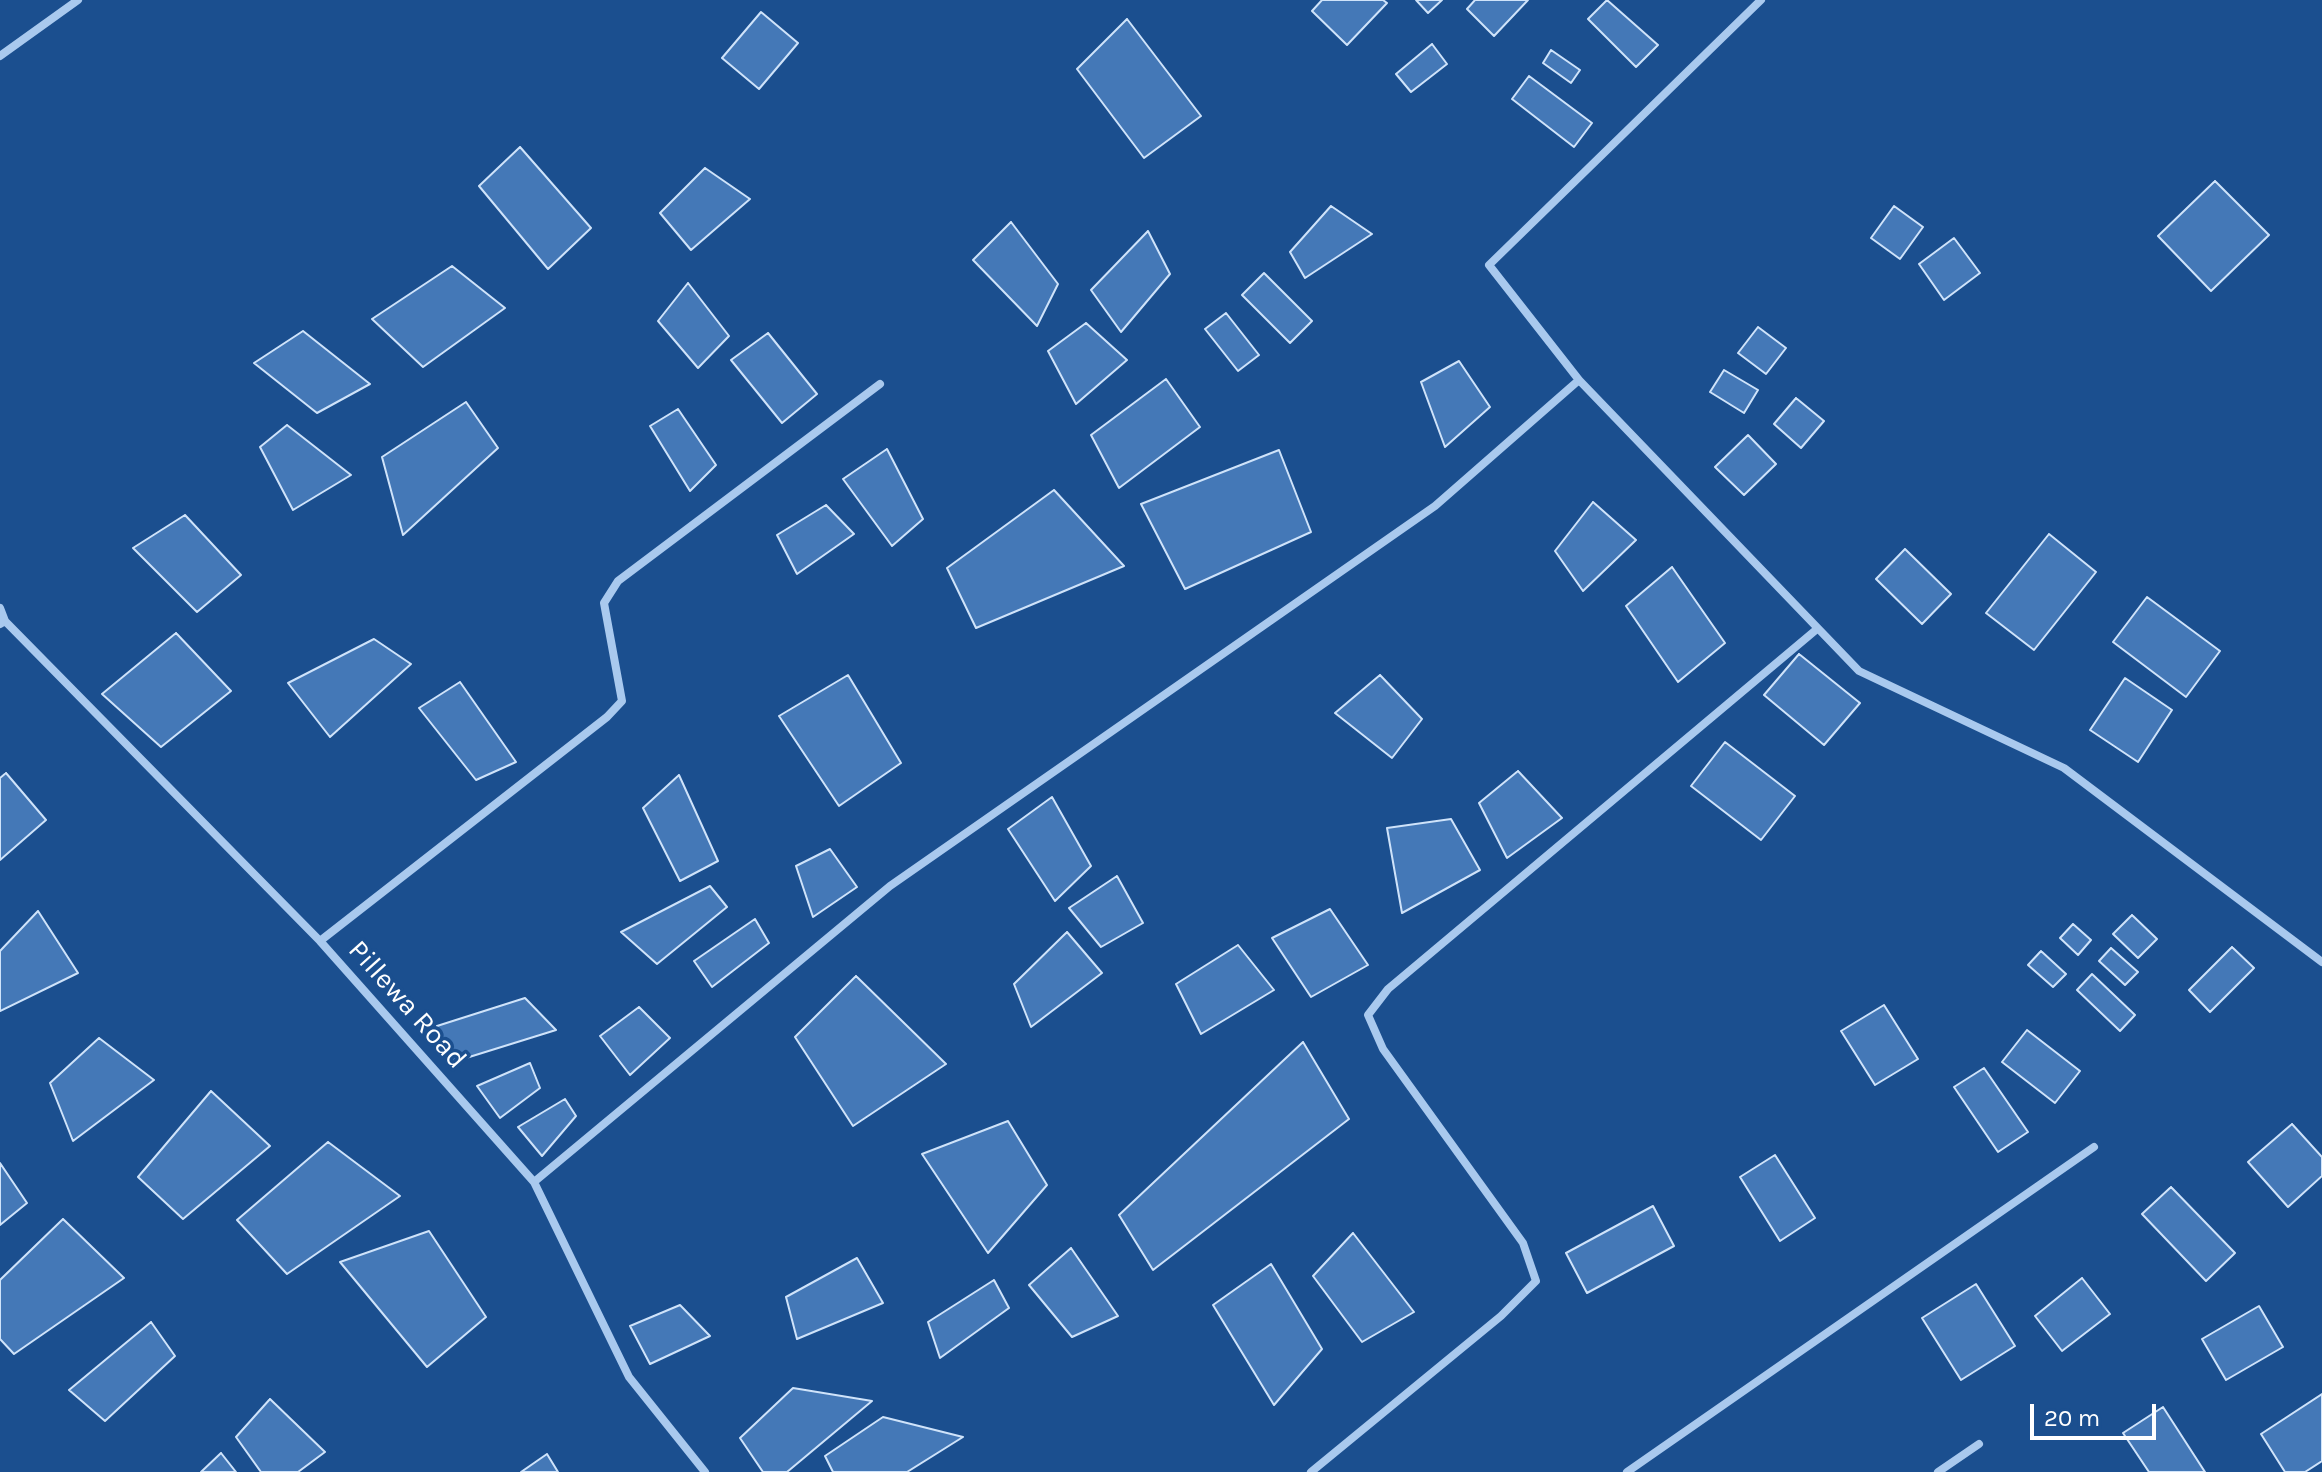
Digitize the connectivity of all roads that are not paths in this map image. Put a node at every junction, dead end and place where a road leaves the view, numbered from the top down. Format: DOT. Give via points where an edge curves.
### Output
graph roads {
  1 [pos="78,0"];
  2 [pos="1761,0"];
  3 [pos="0,56"];
  4 [pos="1579,380"];
  5 [pos="880,384"];
  6 [pos="0,608"];
  7 [pos="3,622"];
  8 [pos="1817,629"];
  9 [pos="320,941"];
  10 [pos="2322,962"];
  11 [pos="2094,1147"];
  12 [pos="534,1182"];
  13 [pos="1979,1444"];
  14 [pos="705,1472"];
  15 [pos="1311,1472"];
  16 [pos="1627,1472"];
  17 [pos="1938,1472"];
  1 -- 3 [label="street"];
  2 -- 4 [label="street" via="1489,265"];
  4 -- 8 [label="street"];
  4 -- 12 [label="street" via="1435,506 890,886"];
  5 -- 9 [label="street" via="618,581 604,603 622,701"];
  6 -- 7 [label="street"];
  7 -- 9 [label="street, Pillewa Road"];
  8 -- 10 [label="street" via="1859,671 2064,768"];
  8 -- 15 [label="street" via="1388,989 1368,1015 1383,1049 1523,1243 1536,1281 1501,1316"];
  9 -- 12 [label="street, Pillewa Road"];
  11 -- 16 [label="street"];
  12 -- 14 [label="street, Pillewa Road" via="629,1377"];
  13 -- 17 [label="street"];
}
